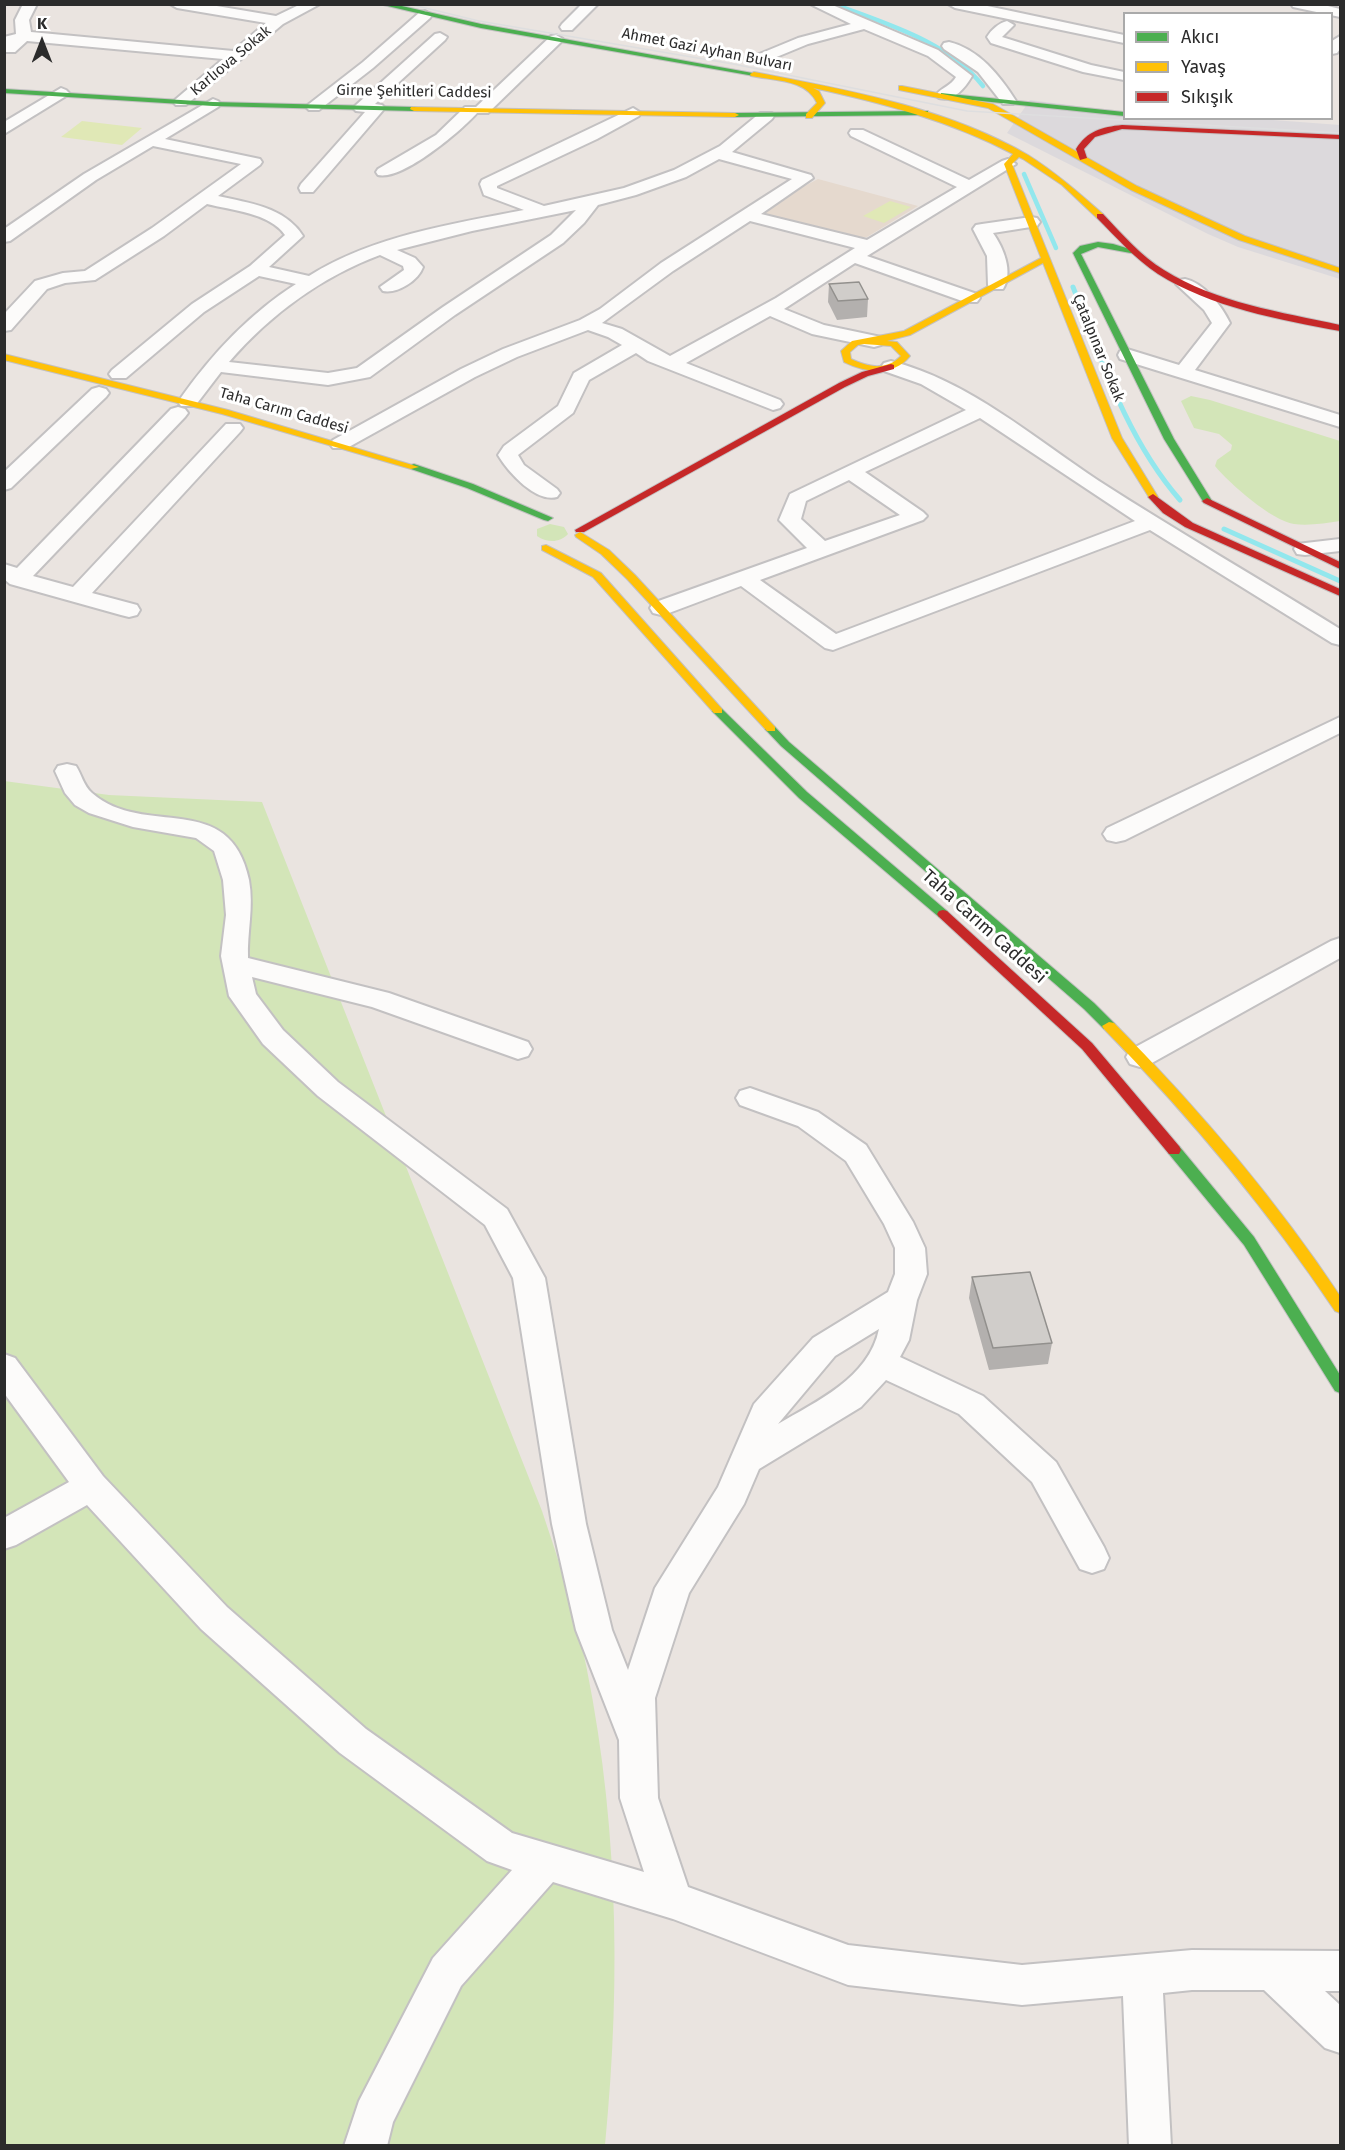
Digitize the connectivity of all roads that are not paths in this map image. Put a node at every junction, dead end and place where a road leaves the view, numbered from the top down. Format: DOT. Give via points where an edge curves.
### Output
graph roads {
  1 [pos="30,4"];
  2 [pos="177,4"];
  3 [pos="312,4"];
  4 [pos="382,4"];
  5 [pos="591,4"];
  6 [pos="817,4"];
  7 [pos="853,4"];
  8 [pos="955,4"];
  9 [pos="1298,4"];
  10 [pos="1341,13"];
  11 [pos="425,15"];
  12 [pos="504,16"];
  13 [pos="278,21"];
  14 [pos="866,24"];
  15 [pos="1007,25"];
  16 [pos="567,27"];
  17 [pos="590,31"];
  18 [pos="24,36"];
  19 [pos="440,37"];
  20 [pos="556,39"];
  21 [pos="1123,39"];
  22 [pos="4,42"];
  23 [pos="4,54"];
  24 [pos="237,56"];
  25 [pos="752,59"];
  26 [pos="823,73"];
  27 [pos="1123,76"];
  28 [pos="804,84"];
  29 [pos="889,85"];
  30 [pos="4,91"];
  31 [pos="61,93"];
  32 [pos="944,95"];
  33 [pos="1008,100"];
  34 [pos="182,102"];
  35 [pos="213,104"];
  36 [pos="314,107"];
  37 [pos="369,108"];
  38 [pos="476,110"];
  39 [pos="918,110"];
  40 [pos="633,113"];
  41 [pos="1123,114"];
  42 [pos="766,116"];
  43 [pos="809,116"];
  44 [pos="1234,120"];
  45 [pos="1341,126"];
  46 [pos="4,129"];
  47 [pos="857,133"];
  48 [pos="1341,137"];
  49 [pos="151,141"];
  50 [pos="1055,142"];
  51 [pos="717,153"];
  52 [pos="1013,159"];
  53 [pos="1089,161"];
  54 [pos="384,172"];
  55 [pos="1069,175"];
  56 [pos="970,187"];
  57 [pos="307,188"];
  58 [pos="204,198"];
  59 [pos="593,200"];
  60 [pos="541,211"];
  61 [pos="745,215"];
  62 [pos="1031,222"];
  63 [pos="4,237"];
  64 [pos="870,246"];
  65 [pos="380,249"];
  66 [pos="1136,252"];
  67 [pos="853,257"];
  68 [pos="1045,259"];
  69 [pos="256,270"];
  70 [pos="1341,271"];
  71 [pos="313,282"];
  72 [pos="1185,284"];
  73 [pos="996,285"];
  74 [pos="389,287"];
  75 [pos="971,298"];
  76 [pos="769,309"];
  77 [pos="587,324"];
  78 [pos="4,326"];
  79 [pos="1341,328"];
  80 [pos="819,330"];
  81 [pos="874,340"];
  82 [pos="638,345"];
  83 [pos="910,349"];
  84 [pos="844,355"];
  85 [pos="1127,355"];
  86 [pos="4,357"];
  87 [pos="671,363"];
  88 [pos="215,366"];
  89 [pos="891,367"];
  90 [pos="4,371"];
  91 [pos="834,372"];
  92 [pos="1183,373"];
  93 [pos="118,374"];
  94 [pos="928,380"];
  95 [pos="99,393"];
  96 [pos="779,402"];
  97 [pos="183,408"];
  98 [pos="981,410"];
  99 [pos="756,414"];
  100 [pos="1341,420"];
  101 [pos="232,428"];
  102 [pos="340,444"];
  103 [pos="362,467"];
  104 [pos="850,471"];
  105 [pos="4,484"];
  106 [pos="550,493"];
  107 [pos="560,519"];
  108 [pos="1151,522"];
  109 [pos="1201,522"];
  110 [pos="526,526"];
  111 [pos="580,533"];
  112 [pos="530,543"];
  113 [pos="1341,545"];
  114 [pos="546,548"];
  115 [pos="1305,549"];
  116 [pos="822,550"];
  117 [pos="1341,566"];
  118 [pos="11,574"];
  119 [pos="744,578"];
  120 [pos="1341,593"];
  121 [pos="77,596"];
  122 [pos="661,608"];
  123 [pos="129,610"];
  124 [pos="1341,638"];
  125 [pos="1341,724"];
  126 [pos="67,771"];
  127 [pos="1116,834"];
  128 [pos="1341,947"];
  129 [pos="236,964"];
  130 [pos="518,1049"];
  131 [pos="1140,1057"];
  132 [pos="750,1098"];
  133 [pos="901,1300"];
  134 [pos="1341,1307"];
  135 [pos="880,1362"];
  136 [pos="4,1368"];
  137 [pos="1341,1387"];
  138 [pos="746,1460"];
  139 [pos="91,1486"];
  140 [pos="4,1535"];
  141 [pos="1092,1558"];
  142 [pos="638,1740"];
  143 [pos="546,1861"];
  144 [pos="673,1900"];
  145 [pos="1273,1971"];
  146 [pos="1341,1971"];
  147 [pos="1142,1975"];
  148 [pos="1341,2033"];
  149 [pos="365,2145"];
  150 [pos="1150,2145"];
  1 -- 18 [label="street" via="22,20"];
  2 -- 13 [label="street"];
  3 -- 13 [label="street, Karlıova Sokak"];
  4 -- 11 [label="main road, Ahmet Gazi Ayhan Bulvarı"];
  5 -- 16 [label="street"];
  6 -- 14 [label="street"];
  7 -- 33 [label="street" via="961,52 991,74"];
  8 -- 21 [label="street"];
  9 -- 10 [label="street"];
  11 -- 20 [label="main road, Ahmet Gazi Ayhan Bulvarı"];
  11 -- 36 [label="street"];
  12 -- 16 [label="main road"];
  13 -- 24 [label="street, Karlıova Sokak"];
  14 -- 25 [label="street"];
  14 -- 32 [label="street" via="933,53 964,75 959,86"];
  15 -- 27 [label="street" via="994,37 996,40 1088,69"];
  16 -- 17 [label="main road"];
  18 -- 22 [label="street"];
  18 -- 23 [label="street"];
  18 -- 24 [label="street"];
  19 -- 37 [label="street"];
  20 -- 28 [label="main road, Ahmet Gazi Ayhan Bulvarı"];
  20 -- 38 [label="street"];
  24 -- 34 [label="street, Karlıova Sokak"];
  25 -- 26 [label="main road, Ahmet Gazi Ayhan Bulvarı"];
  28 -- 39 [label="main road, Ahmet Gazi Ayhan Bulvarı"];
  28 -- 43 [label="main road" via="821,103"];
  29 -- 32 [label="main road"];
  30 -- 31 [label="main road, Girne Şehitleri Caddesi"];
  31 -- 34 [label="main road, Girne Şehitleri Caddesi"];
  31 -- 46 [label="street"];
  32 -- 33 [label="main road"];
  32 -- 39 [label="main road"];
  32 -- 50 [label="main road" via="990,106"];
  33 -- 41 [label="main road"];
  34 -- 35 [label="main road, Girne Şehitleri Caddesi"];
  35 -- 36 [label="main road, Girne Şehitleri Caddesi"];
  35 -- 49 [label="street"];
  36 -- 37 [label="main road, Girne Şehitleri Caddesi"];
  37 -- 38 [label="main road, Girne Şehitleri Caddesi"];
  37 -- 57 [label="street"];
  38 -- 40 [label="main road, Girne Şehitleri Caddesi"];
  38 -- 54 [label="street" via="432,146"];
  39 -- 43 [label="main road, Girne Şehitleri Caddesi" via="875,108"];
  39 -- 50 [label="main road"];
  39 -- 52 [label="main road, Ahmet Gazi Ayhan Bulvarı" via="971,130"];
  40 -- 42 [label="main road, Girne Şehitleri Caddesi"];
  40 -- 60 [label="street" via="488,184 490,191"];
  42 -- 43 [label="main road, Girne Şehitleri Caddesi"];
  42 -- 51 [label="street"];
  44 -- 45 [label="main road"];
  47 -- 56 [label="street"];
  48 -- 53 [label="main road" via="1122,127 1087,138 1080,149"];
  49 -- 58 [label="street" via="254,162"];
  49 -- 63 [label="street" via="90,177"];
  50 -- 52 [label="main road, Ahmet Gazi Ayhan Bulvarı" via="1048,152"];
  50 -- 53 [label="main road"];
  51 -- 59 [label="street" via="660,180"];
  51 -- 61 [label="street" via="805,178"];
  52 -- 55 [label="main road, Ahmet Gazi Ayhan Bulvarı" via="1038,163"];
  52 -- 56 [label="street"];
  52 -- 62 [label="main road, Çatalpınar Sokak"];
  53 -- 55 [label="main road"];
  53 -- 70 [label="main road" via="1134,188 1242,238"];
  55 -- 66 [label="main road, Ahmet Gazi Ayhan Bulvarı"];
  56 -- 64 [label="street"];
  58 -- 69 [label="street" via="276,218 291,228 294,236"];
  58 -- 78 [label="street" via="88,276 55,279 41,285"];
  59 -- 60 [label="street"];
  59 -- 88 [label="street" via="556,239 363,373 328,379"];
  60 -- 65 [label="street" via="426,235"];
  61 -- 64 [label="street"];
  61 -- 77 [label="street"];
  62 -- 68 [label="main road, Çatalpınar Sokak"];
  62 -- 73 [label="street" via="982,229 998,262"];
  64 -- 67 [label="street"];
  65 -- 71 [label="street" via="341,264"];
  65 -- 74 [label="street" via="414,267 412,273"];
  66 -- 72 [label="main road, Ahmet Gazi Ayhan Bulvarı"];
  66 -- 85 [label="main road, Çatalpınar Sokak" via="1100,244 1083,247 1077,253"];
  67 -- 75 [label="street"];
  67 -- 76 [label="street"];
  68 -- 73 [label="main road"];
  68 -- 109 [label="main road, Çatalpınar Sokak" via="1048,280 1126,456 1159,503 1177,518"];
  69 -- 71 [label="street"];
  69 -- 93 [label="street" via="198,308"];
  71 -- 88 [label="street" via="264,318"];
  72 -- 79 [label="main road, Ahmet Gazi Ayhan Bulvarı"];
  72 -- 92 [label="street" via="1207,301 1221,324"];
  73 -- 75 [label="main road"];
  75 -- 81 [label="main road" via="907,333"];
  76 -- 80 [label="street"];
  76 -- 87 [label="street"];
  77 -- 82 [label="street"];
  77 -- 102 [label="street" via="468,373"];
  80 -- 81 [label="street"];
  80 -- 84 [label="street"];
  81 -- 83 [label="main road"];
  81 -- 84 [label="main road" via="849,346"];
  82 -- 87 [label="street"];
  82 -- 106 [label="street" via="581,377 566,409 508,455 516,469"];
  83 -- 89 [label="main road" via="904,361"];
  83 -- 94 [label="street"];
  84 -- 89 [label="main road" via="861,367"];
  84 -- 91 [label="main road" via="844,363"];
  85 -- 92 [label="street"];
  85 -- 109 [label="main road, Çatalpınar Sokak" via="1169,439"];
  86 -- 97 [label="main road, Taha Carım Caddesi"];
  87 -- 96 [label="street"];
  88 -- 97 [label="street"];
  89 -- 94 [label="street"];
  89 -- 111 [label="main road" via="842,385"];
  90 -- 95 [label="main road, Taha Carım Caddesi"];
  92 -- 100 [label="street"];
  94 -- 98 [label="street"];
  95 -- 97 [label="main road, Taha Carım Caddesi"];
  95 -- 105 [label="street"];
  96 -- 99 [label="main road"];
  97 -- 101 [label="main road, Taha Carım Caddesi"];
  97 -- 102 [label="main road, Taha Carım Caddesi"];
  97 -- 118 [label="street"];
  98 -- 104 [label="street"];
  98 -- 108 [label="street"];
  101 -- 103 [label="main road, Taha Carım Caddesi"];
  101 -- 121 [label="street"];
  102 -- 107 [label="main road, Taha Carım Caddesi"];
  104 -- 116 [label="street" via="797,498 790,520"];
  104 -- 116 [label="street" via="915,516"];
  107 -- 110 [label="main road"];
  107 -- 111 [label="main road, Taha Carım Caddesi"];
  108 -- 109 [label="street"];
  108 -- 119 [label="street" via="833,643"];
  109 -- 115 [label="main road"];
  109 -- 120 [label="main road"];
  109 -- 124 [label="street"];
  111 -- 114 [label="main road" via="572,543"];
  111 -- 122 [label="main road, Taha Carım Caddesi"];
  112 -- 114 [label="main road, Taha Carım Caddesi"];
  113 -- 115 [label="street"];
  114 -- 137 [label="main road, Taha Carım Caddesi" via="597,575 717,710 803,795 931,902 1087,1046 1250,1241"];
  115 -- 117 [label="main road"];
  116 -- 119 [label="street"];
  118 -- 121 [label="street"];
  119 -- 122 [label="street"];
  121 -- 123 [label="street"];
  122 -- 131 [label="main road, Taha Carım Caddesi" via="785,744 1089,1006"];
  125 -- 127 [label="street"];
  126 -- 129 [label="street" via="74,789 91,804 117,815 204,832 226,848 236,880"];
  128 -- 131 [label="street"];
  129 -- 130 [label="street" via="379,1000"];
  129 -- 142 [label="street" via="243,996 273,1037 328,1089 496,1217 529,1278 569,1524 594,1630"];
  131 -- 134 [label="main road, Taha Carım Caddesi" via="1239,1169"];
  132 -- 133 [label="street" via="808,1119 856,1153 910,1248 911,1274"];
  133 -- 135 [label="street" via="892,1340"];
  133 -- 138 [label="street" via="824,1347 766,1413"];
  135 -- 138 [label="street" via="849,1398"];
  135 -- 141 [label="street" via="971,1406 1044,1473"];
  136 -- 139 [label="street"];
  138 -- 142 [label="street" via="732,1494 673,1588 637,1698"];
  139 -- 140 [label="street"];
  139 -- 143 [label="street" via="214,1618 353,1742 501,1848"];
  142 -- 144 [label="street" via="639,1798"];
  143 -- 144 [label="street"];
  143 -- 149 [label="street" via="447,1972 374,2116"];
  144 -- 147 [label="street" via="848,1965 1022,1985"];
  145 -- 146 [label="street"];
  145 -- 147 [label="street" via="1192,1970"];
  145 -- 148 [label="street"];
  147 -- 150 [label="street"];
}
